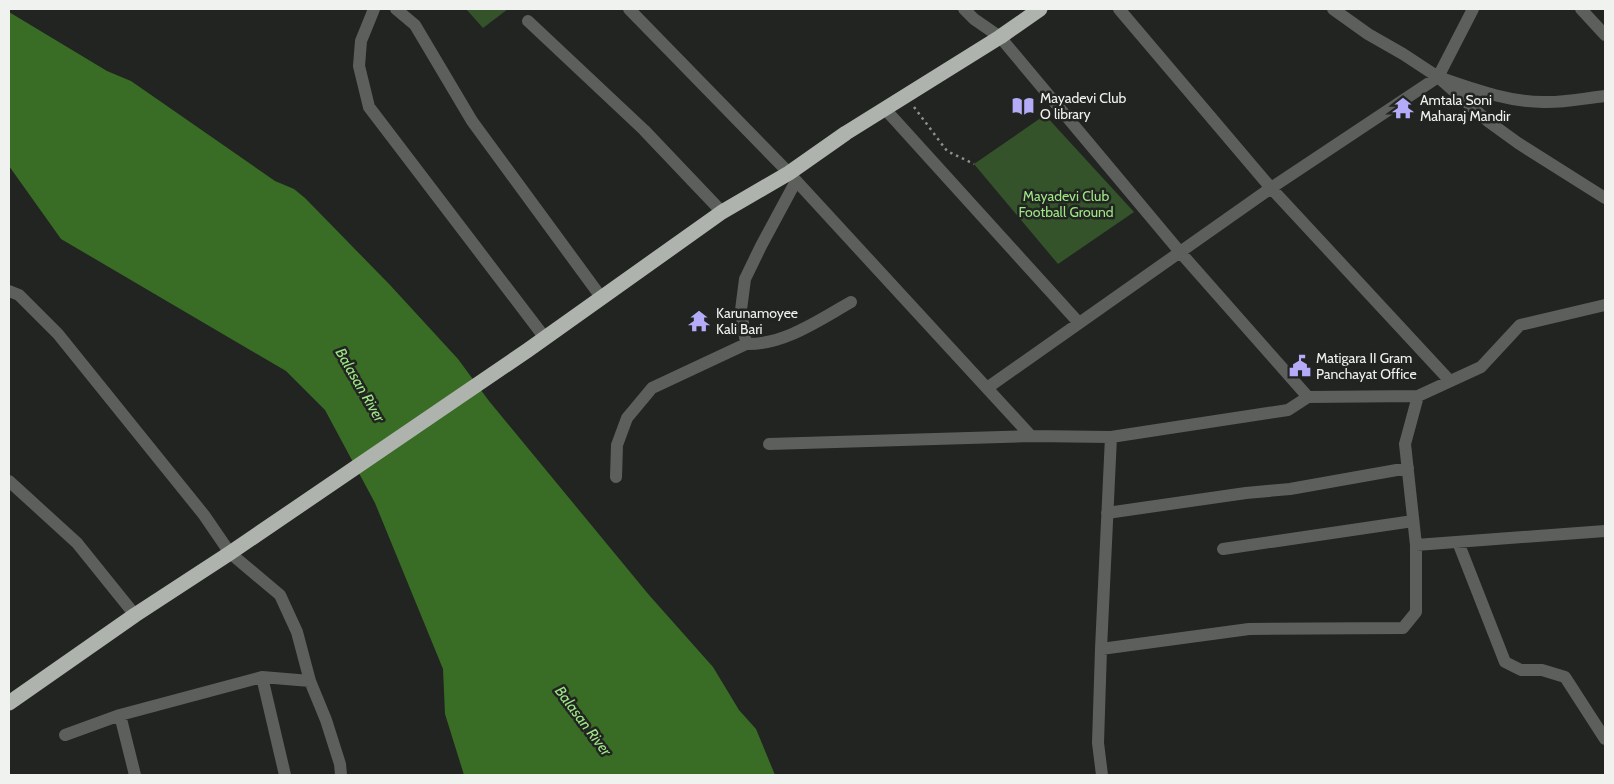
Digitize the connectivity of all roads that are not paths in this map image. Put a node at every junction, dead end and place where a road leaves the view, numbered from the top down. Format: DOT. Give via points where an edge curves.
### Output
graph roads {
  1 [pos="374,9"];
  2 [pos="396,9"];
  3 [pos="629,9"];
  4 [pos="964,9"];
  5 [pos="1040,9"];
  6 [pos="1119,9"];
  7 [pos="1333,9"];
  8 [pos="1473,9"];
  9 [pos="1581,9"];
  10 [pos="528,22"];
  11 [pos="1605,35"];
  12 [pos="1000,37"];
  13 [pos="1438,77"];
  14 [pos="1605,96"];
  15 [pos="885,109"];
  16 [pos="792,177"];
  17 [pos="1271,188"];
  18 [pos="1605,198"];
  19 [pos="722,212"];
  20 [pos="1180,252"];
  21 [pos="9,291"];
  22 [pos="601,297"];
  23 [pos="851,302"];
  24 [pos="1605,305"];
  25 [pos="1079,323"];
  26 [pos="545,338"];
  27 [pos="746,344"];
  28 [pos="1450,381"];
  29 [pos="986,388"];
  30 [pos="1418,396"];
  31 [pos="1308,397"];
  32 [pos="1031,436"];
  33 [pos="1110,437"];
  34 [pos="769,444"];
  35 [pos="1408,468"];
  36 [pos="616,478"];
  37 [pos="9,481"];
  38 [pos="1107,513"];
  39 [pos="1414,521"];
  40 [pos="1605,531"];
  41 [pos="1458,542"];
  42 [pos="1416,546"];
  43 [pos="1223,549"];
  44 [pos="230,553"];
  45 [pos="135,615"];
  46 [pos="1101,649"];
  47 [pos="262,676"];
  48 [pos="310,681"];
  49 [pos="9,703"];
  50 [pos="120,715"];
  51 [pos="65,735"];
  52 [pos="1605,739"];
  53 [pos="135,775"];
  54 [pos="286,775"];
  55 [pos="341,775"];
  56 [pos="1102,775"];
  1 -- 26 [label="street" via="361,41 359,66 369,107"];
  2 -- 22 [label="street" via="415,25 472,121"];
  3 -- 16 [label="street"];
  4 -- 12 [label="street"];
  5 -- 12 [label="highway"];
  6 -- 17 [label="street"];
  7 -- 13 [label="street"];
  8 -- 13 [label="street"];
  9 -- 11 [label="street"];
  10 -- 19 [label="street" via="644,130"];
  12 -- 15 [label="highway"];
  12 -- 20 [label="street"];
  13 -- 14 [label="street" via="1522,101"];
  13 -- 17 [label="street"];
  13 -- 18 [label="street" via="1489,122"];
  15 -- 16 [label="highway" via="846,133"];
  15 -- 25 [label="street"];
  16 -- 19 [label="highway"];
  16 -- 27 [label="street" via="745,279 742,310"];
  16 -- 29 [label="street"];
  17 -- 20 [label="street"];
  17 -- 28 [label="street"];
  19 -- 22 [label="highway"];
  20 -- 25 [label="street"];
  20 -- 31 [label="street"];
  21 -- 44 [label="street" via="19,295 58,334 204,515"];
  22 -- 26 [label="highway"];
  23 -- 27 [label="street" via="796,333 757,345"];
  24 -- 28 [label="street" via="1520,325 1481,367"];
  25 -- 29 [label="street"];
  26 -- 44 [label="highway"];
  27 -- 36 [label="street" via="652,388 627,418 617,446"];
  28 -- 30 [label="street"];
  29 -- 32 [label="street"];
  30 -- 31 [label="street"];
  30 -- 35 [label="street" via="1405,444"];
  31 -- 33 [label="street" via="1288,410"];
  32 -- 33 [label="street"];
  32 -- 34 [label="street"];
  33 -- 38 [label="street"];
  35 -- 38 [label="street" via="1290,489"];
  35 -- 39 [label="street"];
  37 -- 45 [label="street" via="77,543"];
  38 -- 46 [label="street"];
  39 -- 42 [label="street"];
  39 -- 43 [label="street"];
  40 -- 41 [label="street"];
  41 -- 42 [label="street"];
  41 -- 52 [label="street" via="1505,662 1521,670 1542,670 1565,676"];
  42 -- 46 [label="street" via="1416,612 1402,628 1249,629"];
  44 -- 45 [label="highway"];
  44 -- 48 [label="street" via="280,595 297,632"];
  45 -- 49 [label="highway"];
  46 -- 56 [label="street" via="1098,743"];
  47 -- 48 [label="street"];
  47 -- 50 [label="street"];
  47 -- 54 [label="street"];
  48 -- 55 [label="street" via="326,720"];
  50 -- 51 [label="street"];
  50 -- 53 [label="street"];
}
